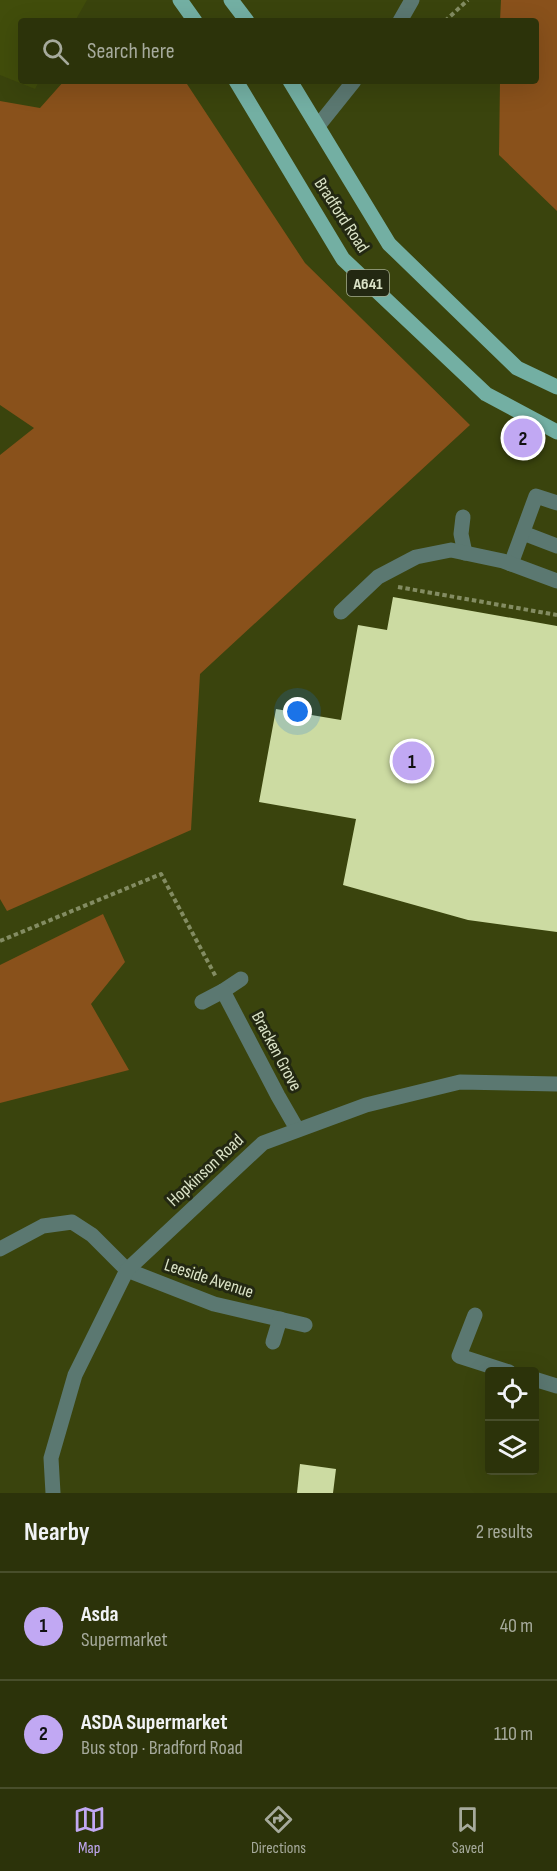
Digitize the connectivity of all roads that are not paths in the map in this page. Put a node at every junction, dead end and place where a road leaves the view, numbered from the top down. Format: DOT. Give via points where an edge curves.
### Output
graph roads {
  1 [pos="180,0"];
  2 [pos="231,0"];
  3 [pos="411,0"];
  4 [pos="193,18"];
  5 [pos="244,18"];
  6 [pos="402,18"];
  7 [pos="238,84"];
  8 [pos="292,84"];
  9 [pos="352,84"];
  10 [pos="318,126"];
  11 [pos="557,387"];
  12 [pos="557,432"];
  13 [pos="557,503"];
  14 [pos="463,517"];
  15 [pos="523,533"];
  16 [pos="557,546"];
  17 [pos="465,553"];
  18 [pos="511,564"];
  19 [pos="557,581"];
  20 [pos="341,612"];
  21 [pos="241,979"];
  22 [pos="223,991"];
  23 [pos="202,1002"];
  24 [pos="557,1084"];
  25 [pos="297,1129"];
  26 [pos="0,1249"];
  27 [pos="127,1270"];
  28 [pos="476,1316"];
  29 [pos="280,1319"];
  30 [pos="305,1325"];
  31 [pos="273,1342"];
  32 [pos="496,1367"];
  33 [pos="539,1381"];
  34 [pos="557,1386"];
  35 [pos="53,1493"];
  1 -- 4 [label="main road"];
  2 -- 5 [label="main road"];
  3 -- 6 [label="street"];
  7 -- 12 [label="main road, Bradford Road / A641" via="343,259 486,394"];
  8 -- 10 [label="main road, Bradford Road / A641"];
  9 -- 10 [label="street"];
  10 -- 11 [label="main road, Bradford Road / A641" via="389,244 517,368"];
  13 -- 15 [label="street" via="537,496"];
  14 -- 17 [label="street"];
  15 -- 16 [label="street"];
  15 -- 18 [label="street"];
  17 -- 18 [label="street"];
  17 -- 20 [label="street" via="451,550 416,557 378,577"];
  18 -- 19 [label="street"];
  21 -- 22 [label="street"];
  22 -- 23 [label="street"];
  22 -- 25 [label="street, Bracken Grove"];
  24 -- 25 [label="street, Hopkinson Road" via="460,1082 366,1105"];
  25 -- 27 [label="street, Hopkinson Road" via="263,1143"];
  26 -- 27 [label="street" via="43,1226 72,1222 92,1235"];
  27 -- 29 [label="street, Leeside Avenue" via="214,1304"];
  27 -- 35 [label="street, Hopkinson Road" via="75,1375 51,1458"];
  28 -- 32 [label="street" via="459,1356"];
  29 -- 30 [label="street, Leeside Avenue"];
  29 -- 31 [label="street"];
  33 -- 34 [label="street"];
}
